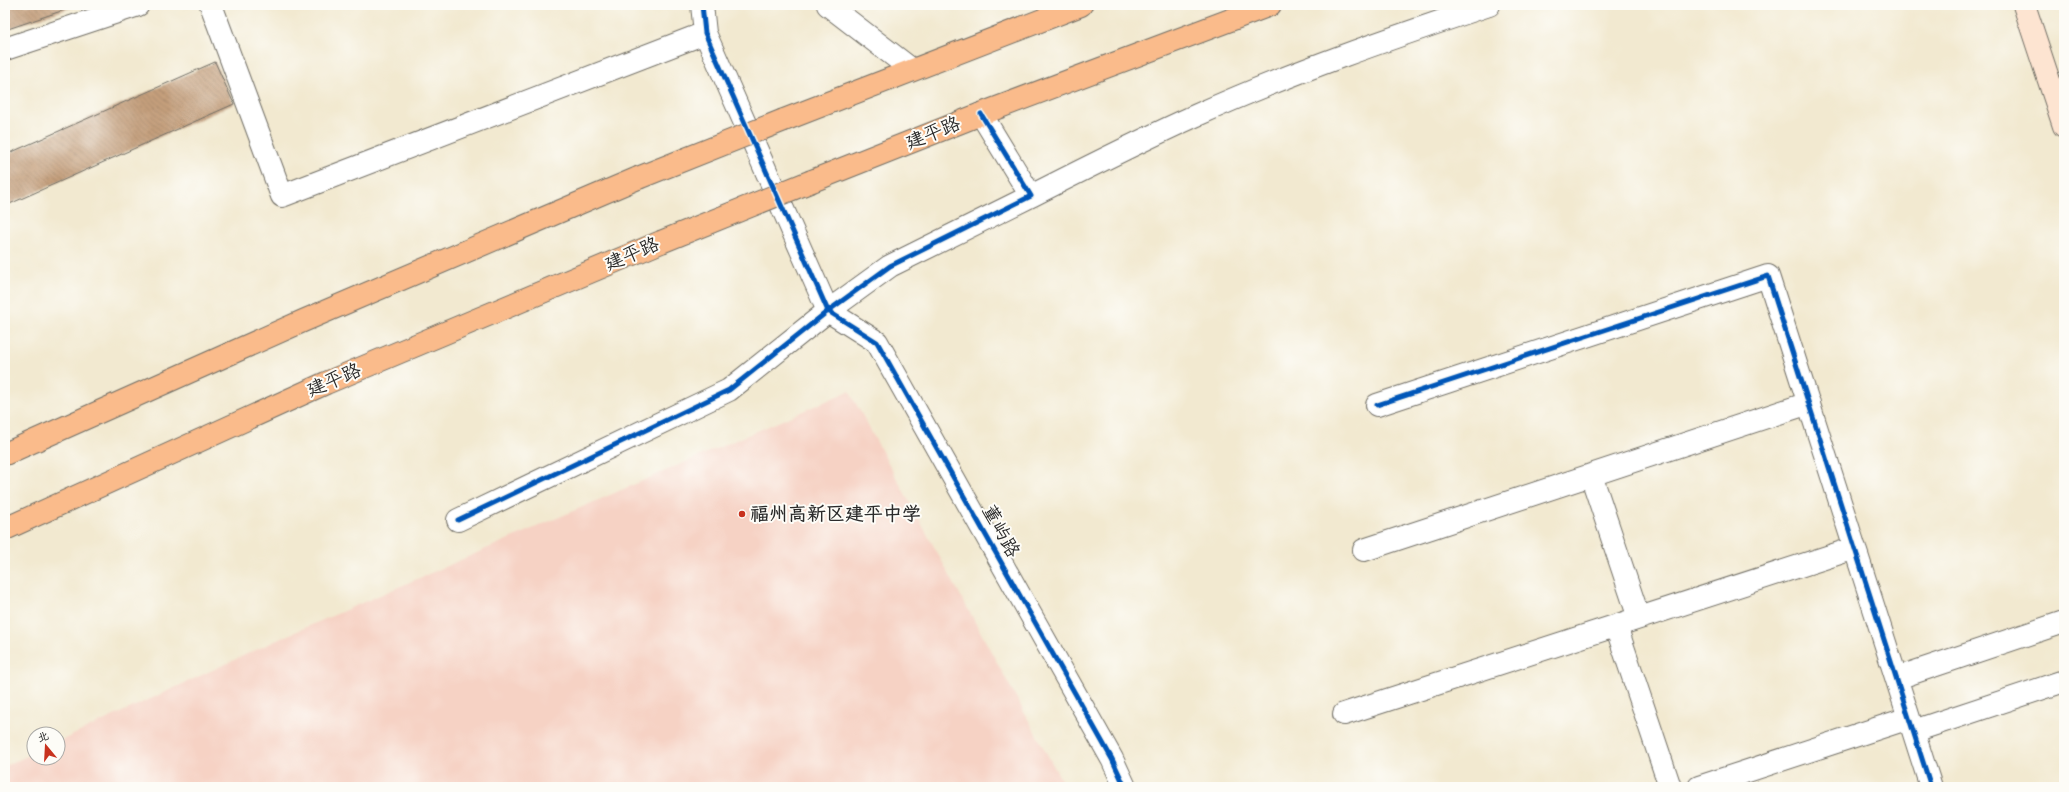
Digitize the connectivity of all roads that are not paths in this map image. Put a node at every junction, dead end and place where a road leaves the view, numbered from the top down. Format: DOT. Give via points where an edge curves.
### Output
graph roads {
  1 [pos="138,5"];
  2 [pos="211,5"];
  3 [pos="702,5"];
  4 [pos="828,5"];
  5 [pos="1081,5"];
  6 [pos="1270,5"];
  7 [pos="1489,5"];
  8 [pos="2024,5"];
  9 [pos="705,33"];
  10 [pos="5,50"];
  11 [pos="911,69"];
  12 [pos="981,114"];
  13 [pos="2064,126"];
  14 [pos="1031,196"];
  15 [pos="828,311"];
  16 [pos="1809,403"];
  17 [pos="1378,405"];
  18 [pos="5,454"];
  19 [pos="1591,475"];
  20 [pos="458,520"];
  21 [pos="5,530"];
  22 [pos="1855,548"];
  23 [pos="1364,550"];
  24 [pos="1639,618"];
  25 [pos="2064,622"];
  26 [pos="1616,626"];
  27 [pos="1897,678"];
  28 [pos="2064,681"];
  29 [pos="1344,714"];
  30 [pos="1912,725"];
  31 [pos="1125,787"];
  32 [pos="1670,787"];
  33 [pos="1699,787"];
  34 [pos="1931,787"];
  1 -- 10 [label="street"];
  2 -- 9 [label="street" via="282,196"];
  3 -- 9 [label="street"];
  4 -- 11 [label="street"];
  5 -- 11 [label="highway"];
  6 -- 12 [label="highway, 建平路"];
  7 -- 14 [label="street" via="1240,97 1084,168"];
  8 -- 13 [label="main road"];
  9 -- 15 [label="street"];
  11 -- 18 [label="highway, bridge" via="638,178 303,321"];
  12 -- 14 [label="street"];
  12 -- 21 [label="highway, 建平路, bridge" via="661,242 326,383"];
  14 -- 15 [label="street" via="890,266"];
  15 -- 20 [label="street" via="729,390"];
  15 -- 31 [label="street, 董屿路" via="877,342 1112,759"];
  16 -- 17 [label="street" via="1768,276"];
  16 -- 19 [label="street"];
  16 -- 22 [label="street"];
  19 -- 23 [label="street"];
  19 -- 24 [label="street"];
  22 -- 24 [label="street"];
  22 -- 27 [label="street"];
  24 -- 26 [label="street"];
  25 -- 27 [label="street"];
  26 -- 29 [label="street"];
  26 -- 32 [label="street"];
  27 -- 30 [label="street"];
  28 -- 30 [label="street"];
  30 -- 33 [label="street"];
  30 -- 34 [label="street"];
}
